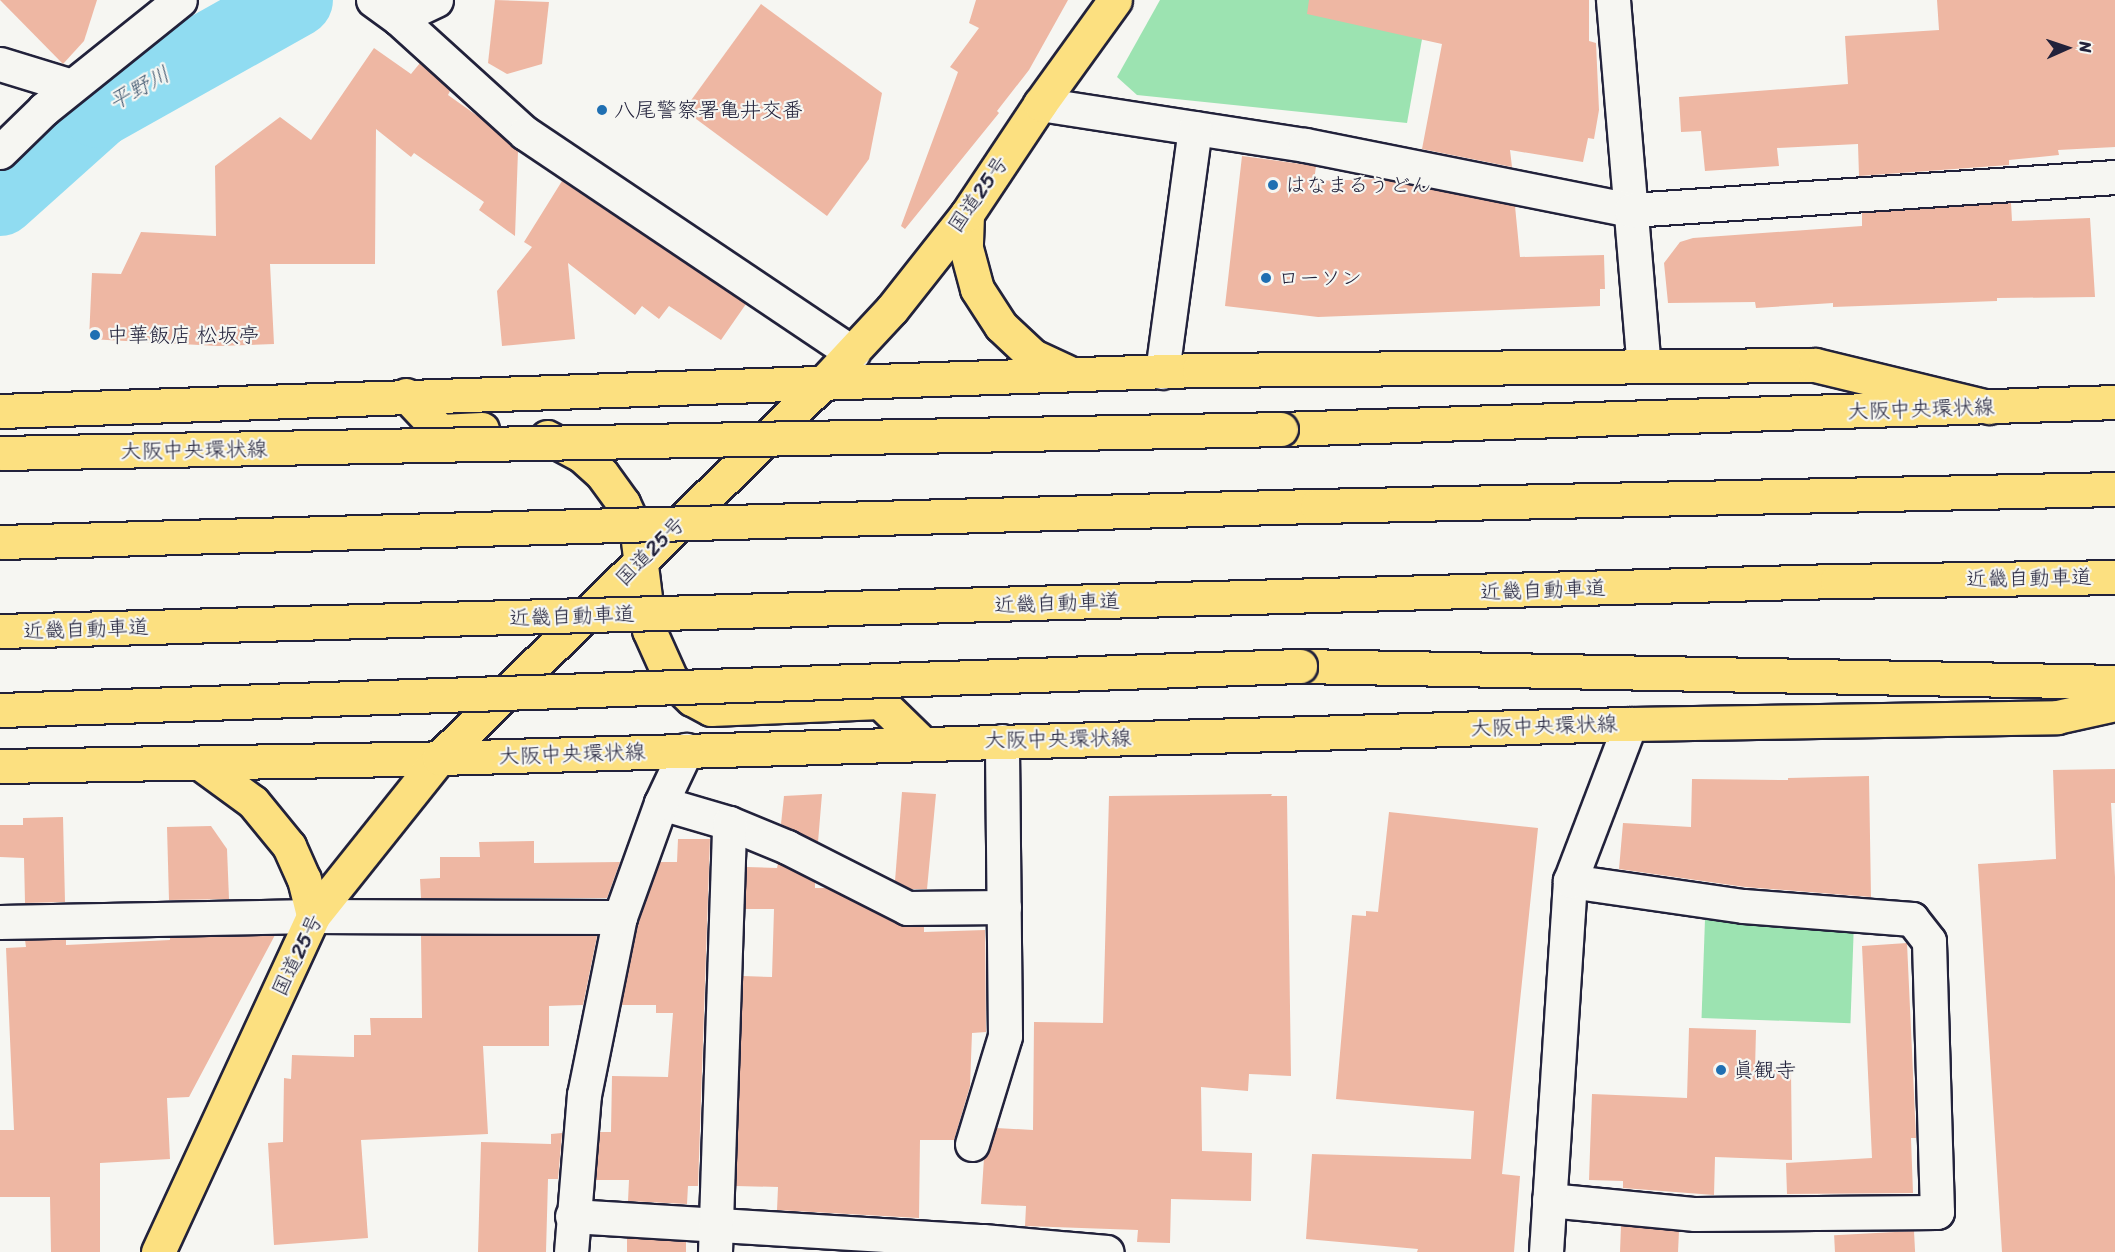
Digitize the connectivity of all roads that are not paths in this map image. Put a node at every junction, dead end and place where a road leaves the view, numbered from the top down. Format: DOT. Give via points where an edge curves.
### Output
graph roads {
  1 [pos="180,0"];
  2 [pos="436,0"];
  3 [pos="1115,0"];
  4 [pos="1613,0"];
  5 [pos="385,9"];
  6 [pos="0,64"];
  7 [pos="72,86"];
  8 [pos="1040,104"];
  9 [pos="1195,128"];
  10 [pos="0,152"];
  11 [pos="2115,177"];
  12 [pos="1631,210"];
  13 [pos="967,214"];
  14 [pos="852,353"];
  15 [pos="1644,366"];
  16 [pos="1162,372"];
  17 [pos="1076,375"];
  18 [pos="825,381"];
  19 [pos="406,395"];
  20 [pos="2115,402"];
  21 [pos="1989,407"];
  22 [pos="0,411"];
  23 [pos="0,453"];
  24 [pos="2115,489"];
  25 [pos="0,542"];
  26 [pos="641,561"];
  27 [pos="2115,577"];
  28 [pos="0,631"];
  29 [pos="2115,682"];
  30 [pos="2115,704"];
  31 [pos="0,710"];
  32 [pos="1630,724"];
  33 [pos="1002,741"];
  34 [pos="921,742"];
  35 [pos="686,750"];
  36 [pos="439,758"];
  37 [pos="201,764"];
  38 [pos="0,766"];
  39 [pos="662,803"];
  40 [pos="729,823"];
  41 [pos="1570,881"];
  42 [pos="1004,907"];
  43 [pos="313,916"];
  44 [pos="620,918"];
  45 [pos="0,922"];
  46 [pos="972,1144"];
  47 [pos="1549,1200"];
  48 [pos="572,1216"];
  49 [pos="715,1238"];
  50 [pos="982,1246"];
  51 [pos="158,1252"];
  52 [pos="571,1252"];
  53 [pos="1107,1252"];
  54 [pos="1546,1252"];
  1 -- 7 [label="street"];
  2 -- 5 [label="street"];
  3 -- 8 [label="main road, 国道25号"];
  4 -- 12 [label="street"];
  5 -- 14 [label="street" via="525,133"];
  6 -- 7 [label="street"];
  7 -- 10 [label="street"];
  8 -- 9 [label="street"];
  8 -- 13 [label="main road, 国道25号"];
  9 -- 12 [label="street" via="1305,145"];
  9 -- 16 [label="street"];
  11 -- 12 [label="street"];
  12 -- 15 [label="street"];
  13 -- 14 [label="main road, 国道25号"];
  13 -- 17 [label="main road" via="966,248 977,289 1001,326 1033,356"];
  14 -- 18 [label="main road, 国道25号"];
  15 -- 16 [label="main road"];
  15 -- 21 [label="main road" via="1815,365"];
  16 -- 17 [label="main road"];
  17 -- 18 [label="main road"];
  18 -- 19 [label="main road"];
  18 -- 26 [label="main road, 国道25号"];
  19 -- 22 [label="main road"];
  19 -- 26 [label="main road" via="440,431 513,428 553,438 581,455 602,474 623,503 637,533"];
  20 -- 21 [label="main road, 大阪中央環状線"];
  21 -- 23 [label="main road, 大阪中央環状線, bridge" via="1281,429"];
  24 -- 25 [label="main road, bridge" via="1305,506"];
  26 -- 34 [label="main road" via="649,630 671,679 692,699 711,709 880,702"];
  26 -- 36 [label="main road, 国道25号"];
  27 -- 28 [label="main road, 近畿自動車道, bridge"];
  29 -- 31 [label="main road, bridge" via="1300,666"];
  30 -- 32 [label="main road, 大阪中央環状線" via="2057,717"];
  32 -- 33 [label="main road, 大阪中央環状線"];
  32 -- 41 [label="street"];
  33 -- 34 [label="main road, 大阪中央環状線"];
  33 -- 42 [label="street"];
  34 -- 35 [label="main road, 大阪中央環状線"];
  35 -- 36 [label="main road, 大阪中央環状線"];
  35 -- 39 [label="street"];
  36 -- 37 [label="main road, 大阪中央環状線"];
  36 -- 43 [label="main road, 国道25号"];
  37 -- 38 [label="main road, 大阪中央環状線"];
  37 -- 43 [label="main road" via="253,802 289,846 304,879"];
  39 -- 40 [label="street"];
  39 -- 44 [label="street"];
  40 -- 42 [label="street" via="787,847 907,908"];
  40 -- 49 [label="street"];
  41 -- 47 [label="street"];
  41 -- 47 [label="street" via="1743,906 1912,920 1929,941 1937,1212 1695,1214"];
  42 -- 46 [label="street" via="1005,1036"];
  43 -- 44 [label="street"];
  43 -- 45 [label="street"];
  43 -- 51 [label="main road, 国道25号"];
  44 -- 48 [label="street" via="584,1095"];
  47 -- 54 [label="street"];
  48 -- 49 [label="street"];
  48 -- 52 [label="street"];
  49 -- 50 [label="street"];
  50 -- 53 [label="street"];
}
